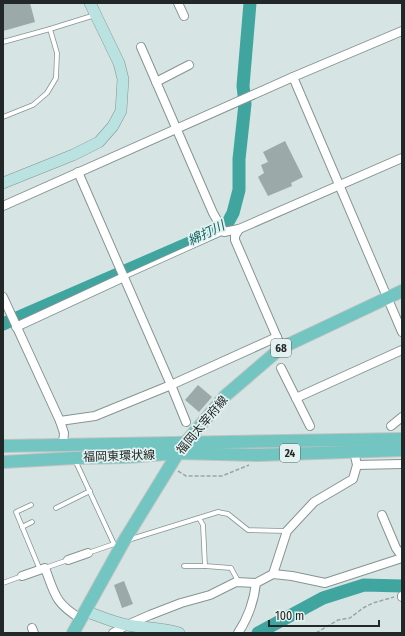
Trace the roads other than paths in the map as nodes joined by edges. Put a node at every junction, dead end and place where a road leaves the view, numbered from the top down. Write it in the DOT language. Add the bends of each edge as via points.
graph roads {
  1 [pos="90,3"];
  2 [pos="178,3"];
  3 [pos="95,14"];
  4 [pos="184,16"];
  5 [pos="50,29"];
  6 [pos="402,32"];
  7 [pos="3,42"];
  8 [pos="141,47"];
  9 [pos="190,65"];
  10 [pos="293,77"];
  11 [pos="156,82"];
  12 [pos="3,117"];
  13 [pos="177,128"];
  14 [pos="402,158"];
  15 [pos="78,172"];
  16 [pos="3,183"];
  17 [pos="339,185"];
  18 [pos="3,206"];
  19 [pos="239,228"];
  20 [pos="224,232"];
  21 [pos="124,277"];
  22 [pos="402,291"];
  23 [pos="3,297"];
  24 [pos="388,297"];
  25 [pos="16,327"];
  26 [pos="402,332"];
  27 [pos="279,342"];
  28 [pos="402,350"];
  29 [pos="281,368"];
  30 [pos="171,385"];
  31 [pos="296,398"];
  32 [pos="402,417"];
  33 [pos="60,421"];
  34 [pos="186,422"];
  35 [pos="310,426"];
  36 [pos="391,426"];
  37 [pos="402,439"];
  38 [pos="186,442"];
  39 [pos="63,444"];
  40 [pos="3,446"];
  41 [pos="402,450"];
  42 [pos="354,451"];
  43 [pos="178,453"];
  44 [pos="74,458"];
  45 [pos="3,462"];
  46 [pos="402,464"];
  47 [pos="357,465"];
  48 [pos="90,491"];
  49 [pos="31,505"];
  50 [pos="56,508"];
  51 [pos="382,515"];
  52 [pos="199,518"];
  53 [pos="32,522"];
  54 [pos="22,527"];
  55 [pos="287,531"];
  56 [pos="119,542"];
  57 [pos="88,553"];
  58 [pos="401,557"];
  59 [pos="68,560"];
  60 [pos="184,566"];
  61 [pos="205,566"];
  62 [pos="42,569"];
  63 [pos="273,574"];
  64 [pos="22,576"];
  65 [pos="238,582"];
  66 [pos="3,583"];
  67 [pos="256,583"];
  68 [pos="83,615"];
  69 [pos="127,625"];
  70 [pos="74,633"];
  71 [pos="113,633"];
  72 [pos="179,633"];
  73 [pos="238,633"];
  1 -- 3 [label="street"];
  2 -- 4 [label="street"];
  3 -- 5 [label="lane"];
  3 -- 16 [label="street" via="119,63 123,79 121,111 113,126 99,142"];
  5 -- 7 [label="lane"];
  5 -- 12 [label="lane" via="58,53 56,78 47,93 33,105"];
  6 -- 10 [label="street"];
  8 -- 11 [label="street"];
  9 -- 11 [label="street"];
  10 -- 13 [label="street"];
  10 -- 17 [label="street"];
  11 -- 13 [label="street"];
  13 -- 15 [label="street"];
  13 -- 20 [label="street" via="213,213"];
  14 -- 17 [label="street"];
  15 -- 18 [label="street"];
  15 -- 21 [label="street"];
  17 -- 19 [label="street"];
  17 -- 24 [label="street"];
  19 -- 20 [label="street"];
  19 -- 27 [label="street" via="235,240"];
  20 -- 21 [label="lane"];
  21 -- 25 [label="street"];
  21 -- 30 [label="street"];
  22 -- 24 [label="main road, 福岡太宰府線 / 68"];
  23 -- 25 [label="street"];
  24 -- 26 [label="street"];
  24 -- 27 [label="main road, 福岡太宰府線 / 68"];
  25 -- 33 [label="street"];
  27 -- 30 [label="street"];
  27 -- 38 [label="main road, 福岡太宰府線 / 68" via="226,396"];
  28 -- 31 [label="street"];
  29 -- 31 [label="street"];
  30 -- 33 [label="street" via="95,416"];
  30 -- 34 [label="street"];
  31 -- 35 [label="street"];
  32 -- 36 [label="street"];
  33 -- 39 [label="street" via="64,433"];
  37 -- 38 [label="main road, 福岡東環状線 / 24"];
  38 -- 39 [label="main road, 福岡東環状線 / 24"];
  38 -- 43 [label="main road, 福岡太宰府線 / 68"];
  39 -- 40 [label="main road, 福岡東環状線 / 24"];
  41 -- 42 [label="main road, 福岡東環状線 / 24"];
  42 -- 43 [label="main road, 福岡東環状線 / 24" via="255,455"];
  42 -- 47 [label="street"];
  43 -- 44 [label="main road, 福岡東環状線 / 24"];
  43 -- 56 [label="main road, 福岡太宰府線 / 68"];
  44 -- 45 [label="main road, 福岡東環状線 / 24"];
  44 -- 48 [label="lane"];
  46 -- 47 [label="street"];
  47 -- 55 [label="street" via="353,479 314,502"];
  48 -- 50 [label="lane"];
  48 -- 56 [label="lane"];
  49 -- 54 [label="lane" via="16,512"];
  51 -- 58 [label="street"];
  52 -- 55 [label="lane" via="218,512 228,514 248,530"];
  52 -- 56 [label="lane"];
  52 -- 61 [label="lane" via="203,525"];
  53 -- 54 [label="lane"];
  54 -- 62 [label="lane"];
  55 -- 63 [label="street"];
  56 -- 57 [label="lane"];
  56 -- 68 [label="main road, 福岡太宰府線 / 68"];
  57 -- 59 [label="street"];
  58 -- 63 [label="street" via="325,583"];
  59 -- 62 [label="lane"];
  60 -- 61 [label="lane"];
  61 -- 65 [label="lane" via="231,568"];
  62 -- 64 [label="street"];
  62 -- 68 [label="street" via="60,603 69,611"];
  63 -- 67 [label="street"];
  64 -- 66 [label="lane"];
  65 -- 67 [label="street"];
  65 -- 69 [label="street"];
  67 -- 73 [label="street" via="255,598"];
  68 -- 69 [label="street"];
  68 -- 70 [label="main road, 福岡太宰府線 / 68"];
  69 -- 71 [label="street"];
  69 -- 72 [label="street"];
}
